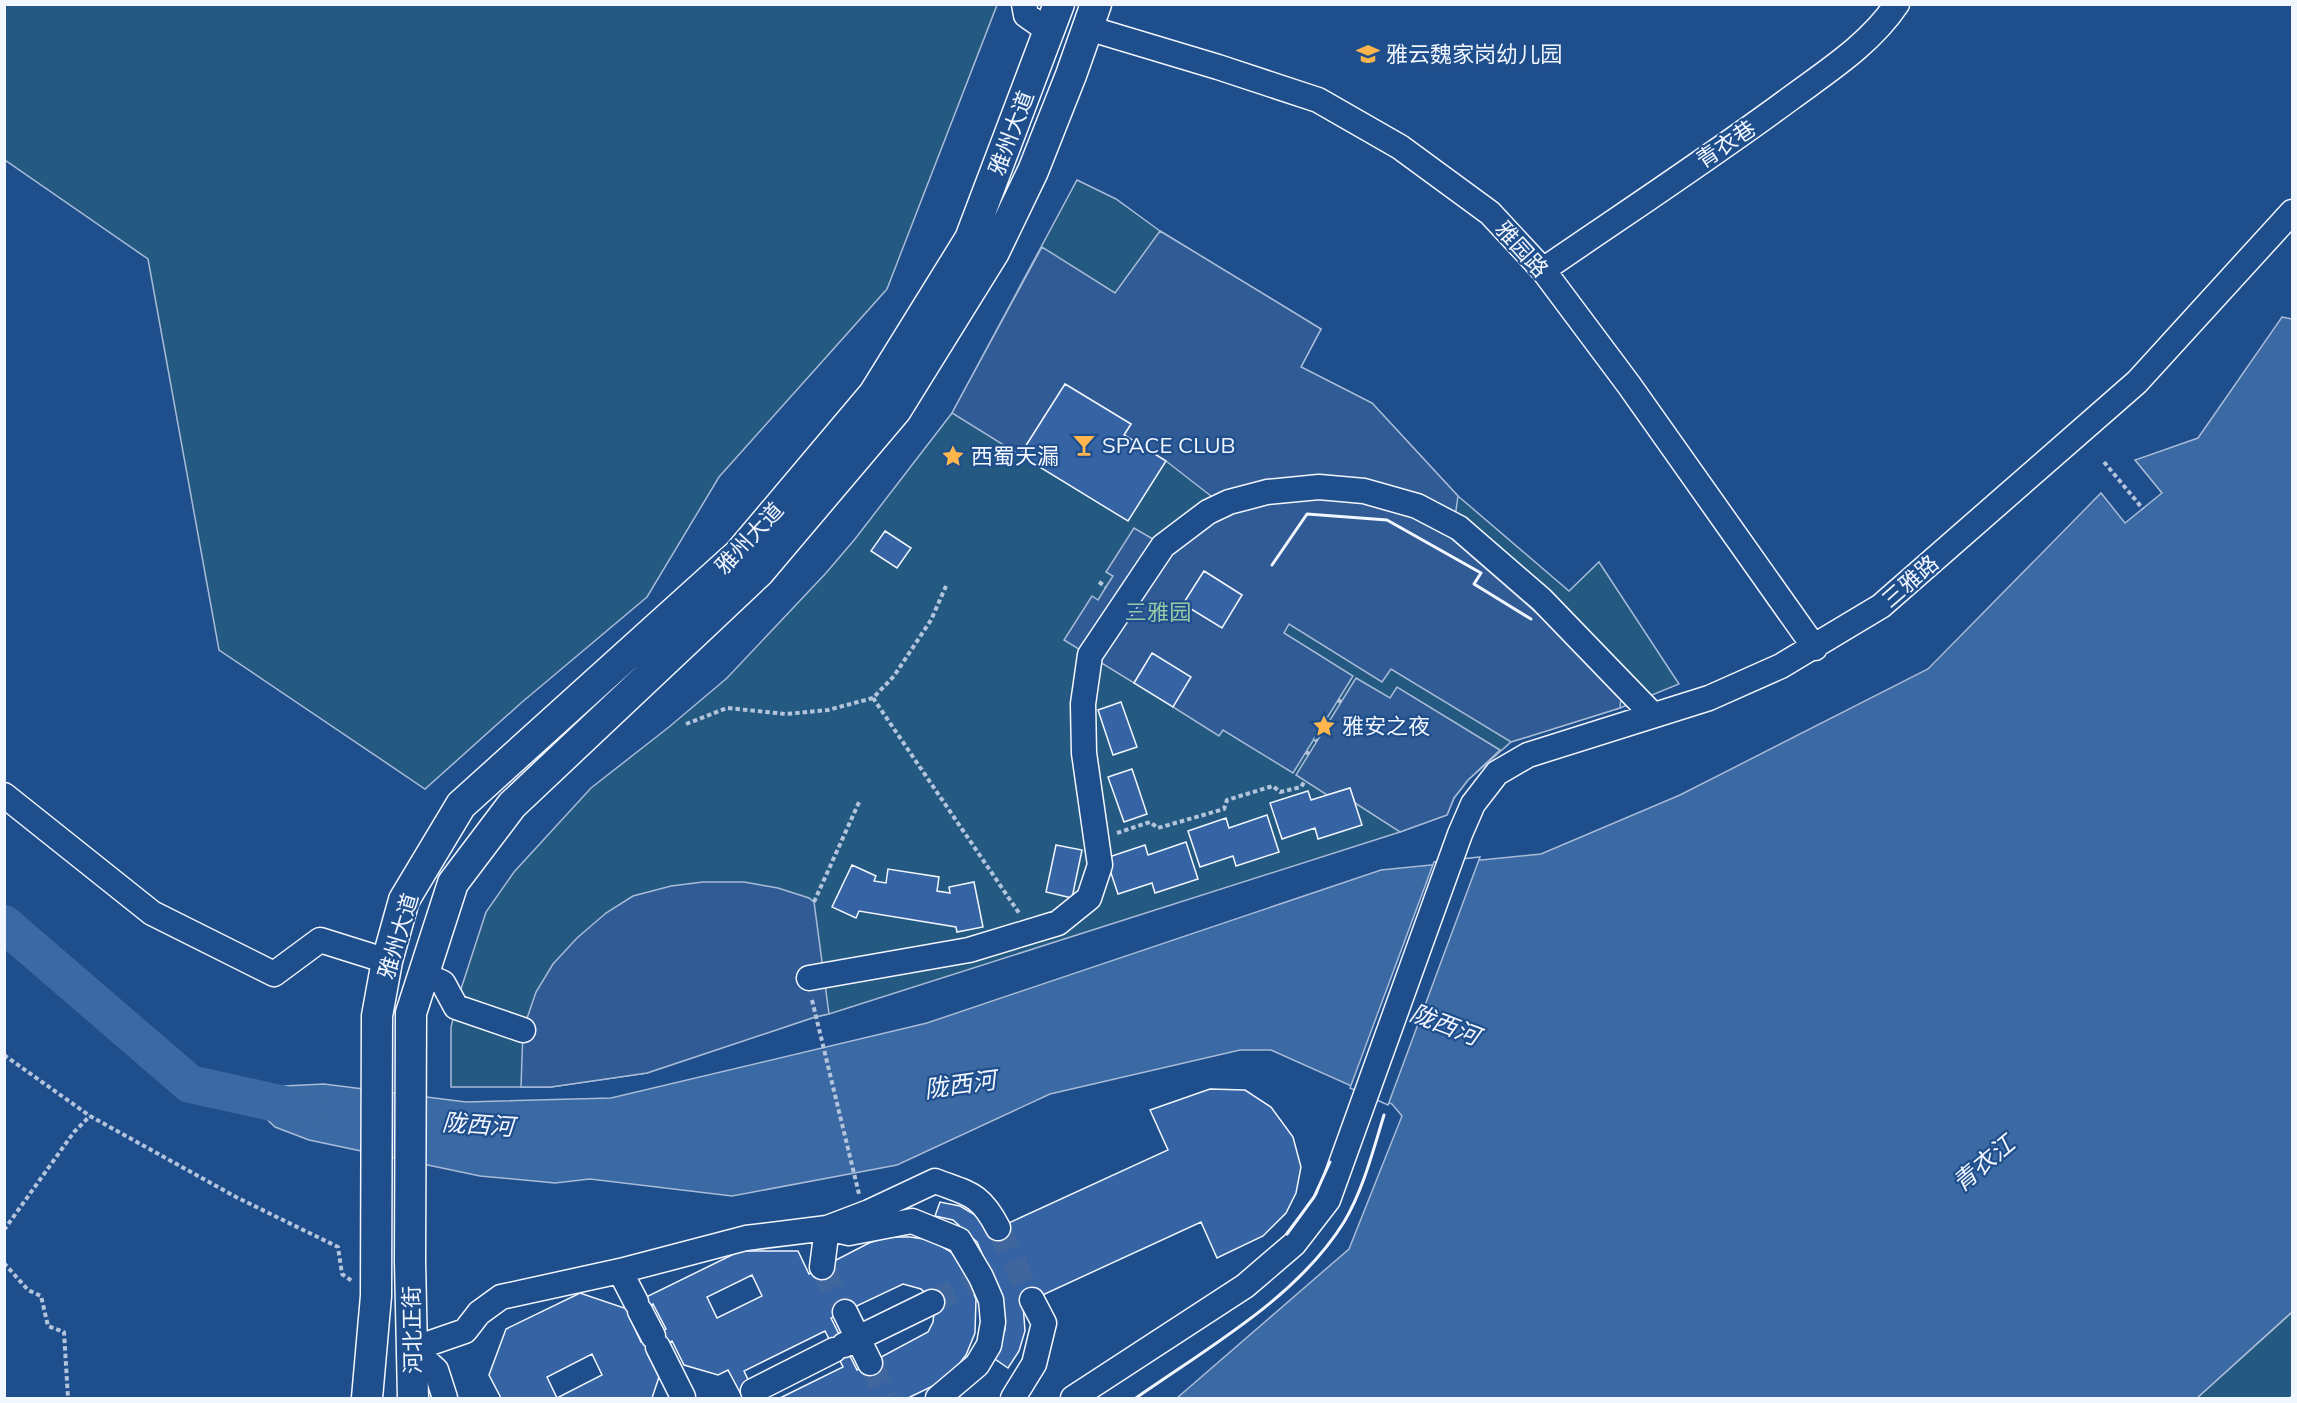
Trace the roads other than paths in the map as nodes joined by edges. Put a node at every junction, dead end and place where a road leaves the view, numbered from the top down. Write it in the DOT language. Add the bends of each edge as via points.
graph roads {
  1 [pos="1024,4"];
  2 [pos="1897,4"];
  3 [pos="1092,16"];
  4 [pos="1054,18"];
  5 [pos="2292,212"];
  6 [pos="1543,270"];
  7 [pos="1815,648"];
  8 [pos="1653,715"];
  9 [pos="4,795"];
  10 [pos="387,961"];
  11 [pos="423,974"];
  12 [pos="809,978"];
  13 [pos="523,1030"];
  14 [pos="827,1228"];
  15 [pos="998,1228"];
  16 [pos="410,1261"];
  17 [pos="375,1262"];
  18 [pos="822,1267"];
  19 [pos="620,1271"];
  20 [pos="1032,1300"];
  21 [pos="932,1302"];
  22 [pos="845,1312"];
  23 [pos="846,1345"];
  24 [pos="413,1349"];
  25 [pos="870,1363"];
  26 [pos="744,1395"];
  27 [pos="367,1398"];
  28 [pos="413,1398"];
  29 [pos="445,1398"];
  30 [pos="685,1398"];
  31 [pos="938,1398"];
  32 [pos="1013,1398"];
  33 [pos="1073,1398"];
  1 -- 4 [label="street" via="1026,15"];
  2 -- 6 [label="street, 青衣巷" via="1856,50"];
  3 -- 6 [label="street, 雅园路" via="1218,67 1318,100 1400,147 1490,213"];
  3 -- 11 [label="main road, 雅州大道" via="1033,171 994,252 896,410 759,572 512,804 453,883"];
  4 -- 10 [label="main road, 雅州大道" via="970,239 874,394 739,554 461,805 404,900"];
  5 -- 7 [label="street, 三雅路" via="2137,382 1881,606"];
  6 -- 7 [label="street, 雅园路"];
  7 -- 8 [label="street, 三雅路" via="1709,698"];
  8 -- 12 [label="street" via="1541,599 1460,528 1417,506 1364,491 1319,487 1267,492 1229,502 1208,512 1162,546 1090,655 1083,704 1084,753 1100,866 1089,898 1058,923 969,950"];
  8 -- 33 [label="street, 三雅路" via="1528,755 1497,774 1473,804 1460,834 1328,1200 1294,1244 1245,1286"];
  9 -- 10 [label="street" via="153,913 274,974 320,940"];
  10 -- 17 [label="main road, 雅州大道" via="377,1016"];
  11 -- 13 [label="street" via="443,983 456,1008"];
  11 -- 16 [label="main road, 雅州大道" via="411,1013"];
  14 -- 15 [label="street" via="935,1181 978,1197"];
  14 -- 18 [label="street"];
  14 -- 19 [label="street" via="746,1238"];
  14 -- 31 [label="street" via="849,1233 912,1221 959,1240 976,1280 991,1300 993,1322 989,1345 977,1365"];
  16 -- 24 [label="main road, 河北正街"];
  17 -- 27 [label="main road, 河北正街"];
  19 -- 24 [label="street" via="501,1298 479,1313 465,1331"];
  19 -- 30 [label="street"];
  20 -- 32 [label="street" via="1044,1323 1034,1364"];
  21 -- 23 [label="street"];
  22 -- 23 [label="street"];
  23 -- 25 [label="street"];
  23 -- 26 [label="street"];
  24 -- 28 [label="main road, 河北正街"];
  24 -- 29 [label="street" via="436,1370"];
}
